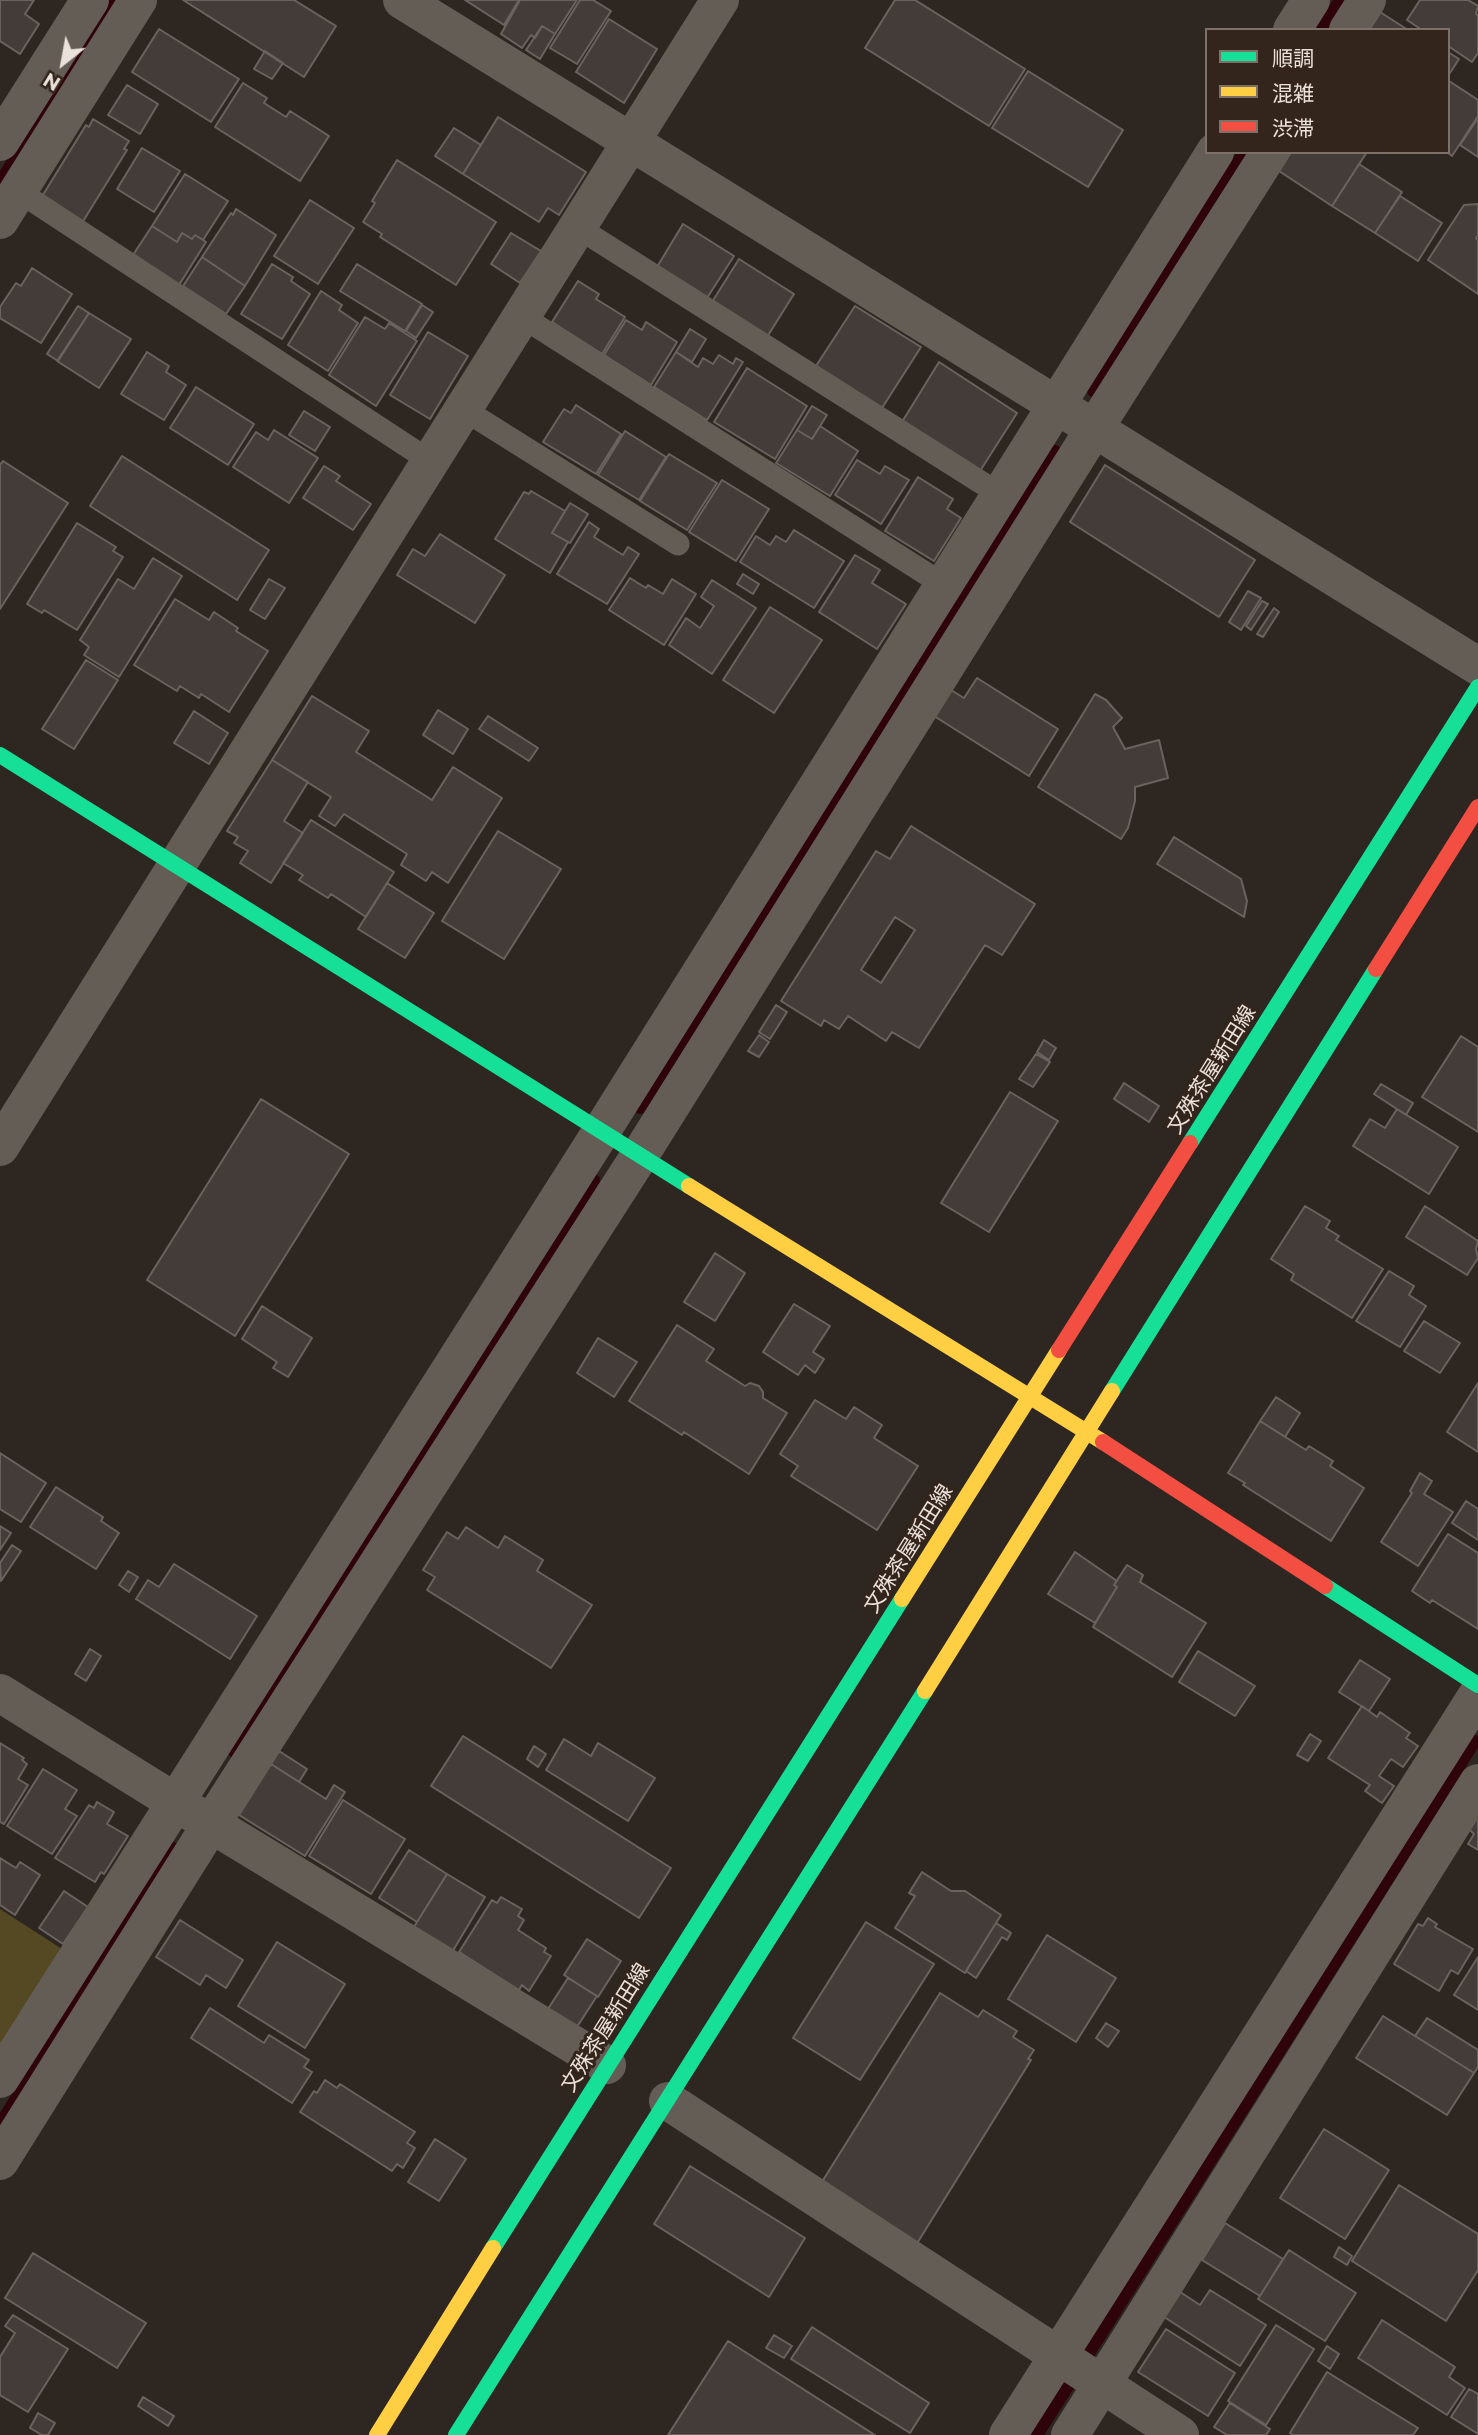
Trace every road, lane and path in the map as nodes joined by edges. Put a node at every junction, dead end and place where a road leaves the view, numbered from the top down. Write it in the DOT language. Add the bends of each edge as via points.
graph roads {
  1 [pos="90,0"];
  2 [pos="138,0"];
  3 [pos="402,0"];
  4 [pos="720,0"];
  5 [pos="1311,0"];
  6 [pos="1367,0"];
  7 [pos="1293,28"];
  8 [pos="1349,28"];
  9 [pos="0,142"];
  10 [pos="630,142"];
  11 [pos="1214,154"];
  12 [pos="1269,154"];
  13 [pos="9,206"];
  14 [pos="577,227"];
  15 [pos="521,316"];
  16 [pos="1057,405"];
  17 [pos="463,409"];
  18 [pos="1094,429"];
  19 [pos="430,461"];
  20 [pos="1001,495"];
  21 [pos="678,544"];
  22 [pos="944,585"];
  23 [pos="1478,666"];
  24 [pos="1478,687"];
  25 [pos="0,755"];
  26 [pos="1478,807"];
  27 [pos="177,867"];
  28 [pos="601,1132"];
  29 [pos="0,1146"];
  30 [pos="640,1155"];
  31 [pos="1030,1398"];
  32 [pos="1086,1431"];
  33 [pos="1478,1685"];
  34 [pos="0,1693"];
  35 [pos="1478,1695"];
  36 [pos="1478,1783"];
  37 [pos="175,1802"];
  38 [pos="211,1824"];
  39 [pos="607,2064"];
  40 [pos="0,2079"];
  41 [pos="668,2101"];
  42 [pos="0,2161"];
  43 [pos="1057,2357"];
  44 [pos="1102,2385"];
  45 [pos="377,2435"];
  46 [pos="456,2435"];
  47 [pos="1008,2435"];
  48 [pos="1070,2435"];
  49 [pos="1180,2435"];
  1 -- 9 [label="street"];
  2 -- 13 [label="street"];
  3 -- 10 [label="street"];
  4 -- 10 [label="street"];
  5 -- 7 [label="street"];
  6 -- 8 [label="street"];
  10 -- 14 [label="street"];
  10 -- 16 [label="street"];
  11 -- 16 [label="street"];
  12 -- 18 [label="street"];
  13 -- 19 [label="lane"];
  14 -- 15 [label="street"];
  14 -- 20 [label="lane"];
  15 -- 17 [label="street"];
  15 -- 22 [label="lane"];
  16 -- 18 [label="street"];
  16 -- 20 [label="street"];
  17 -- 19 [label="street"];
  17 -- 21 [label="lane"];
  18 -- 23 [label="street"];
  18 -- 30 [label="street"];
  19 -- 27 [label="street"];
  20 -- 22 [label="street"];
  22 -- 28 [label="street"];
  24 -- 31 [label="main road, 文殊茶屋新田線"];
  25 -- 27 [label="main road"];
  26 -- 32 [label="main road"];
  27 -- 28 [label="main road"];
  27 -- 29 [label="street"];
  28 -- 30 [label="main road"];
  28 -- 37 [label="street"];
  30 -- 31 [label="main road"];
  30 -- 38 [label="street"];
  31 -- 32 [label="main road"];
  31 -- 39 [label="main road, 文殊茶屋新田線"];
  32 -- 33 [label="main road"];
  32 -- 41 [label="main road"];
  34 -- 37 [label="street"];
  35 -- 43 [label="street"];
  36 -- 44 [label="street"];
  37 -- 38 [label="street"];
  37 -- 40 [label="street"];
  38 -- 39 [label="street"];
  38 -- 42 [label="street"];
  39 -- 45 [label="main road, 文殊茶屋新田線"];
  41 -- 43 [label="street"];
  41 -- 46 [label="main road"];
  43 -- 44 [label="street"];
  43 -- 47 [label="street"];
  44 -- 48 [label="street"];
  44 -- 49 [label="street"];
}
